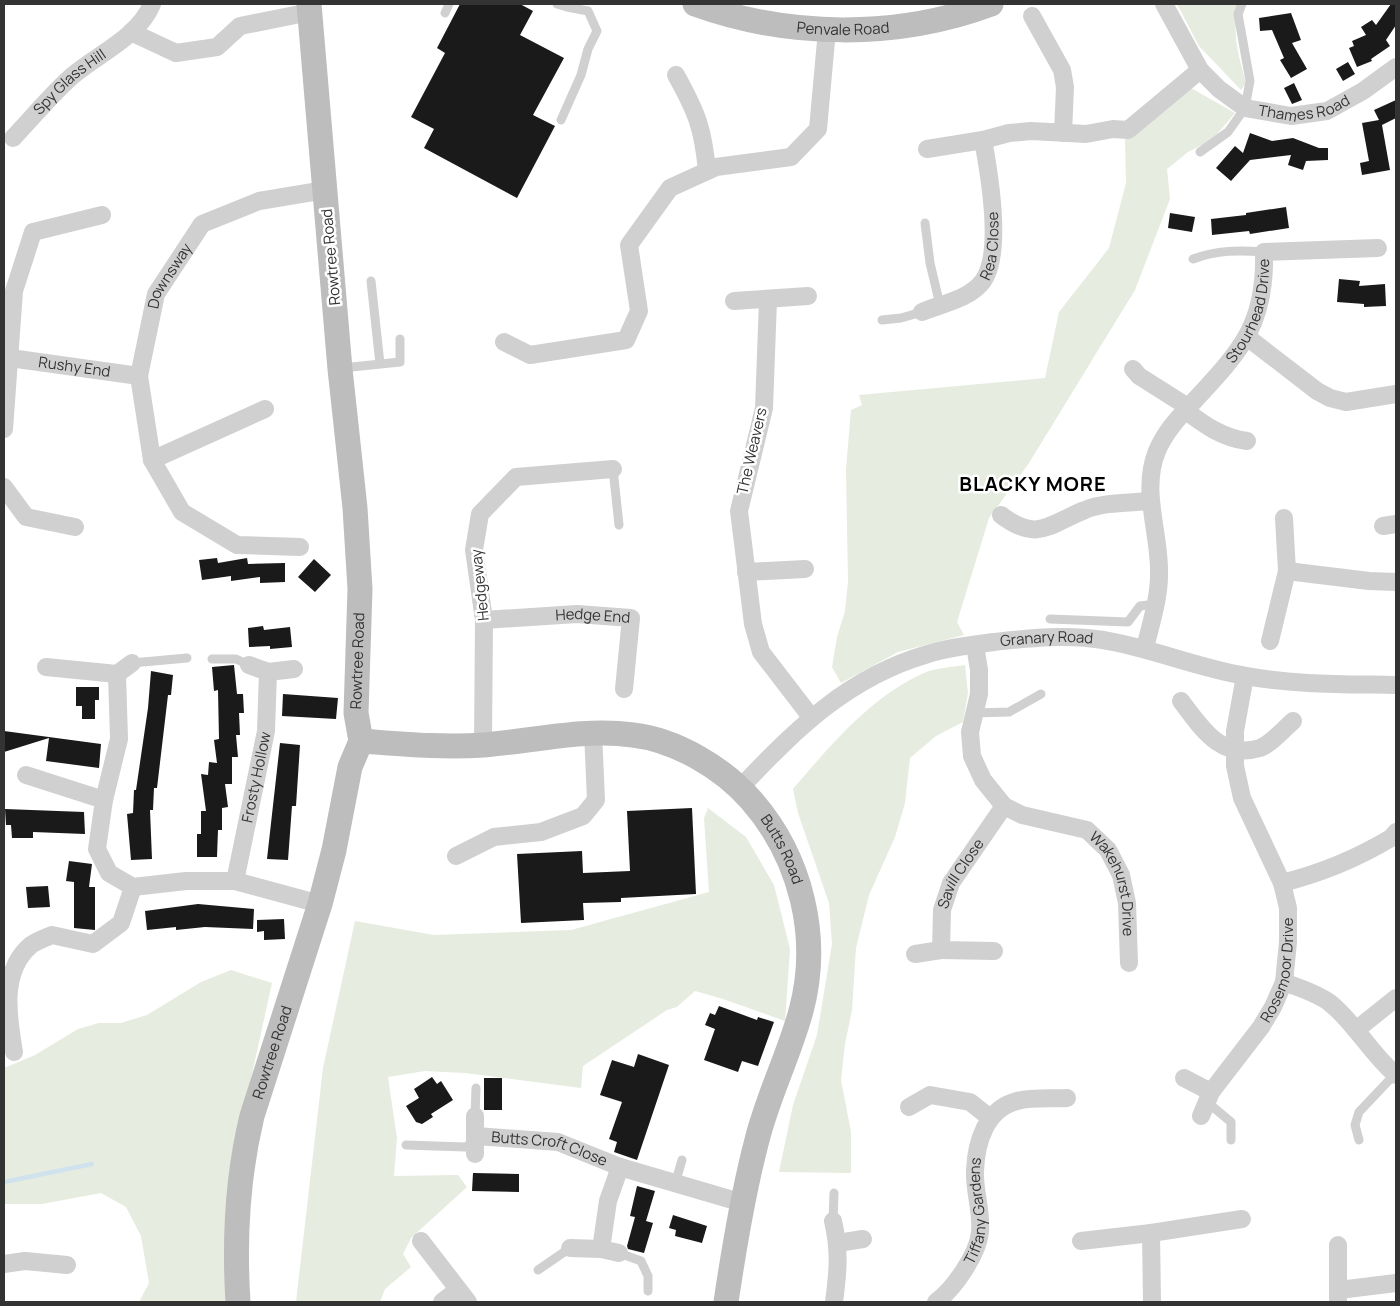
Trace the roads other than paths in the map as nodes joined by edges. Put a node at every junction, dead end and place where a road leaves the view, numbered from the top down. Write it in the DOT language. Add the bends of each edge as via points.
graph roads {
  1 [pos="152,4"];
  2 [pos="696,4"];
  3 [pos="990,4"];
  4 [pos="1164,4"];
  5 [pos="1242,4"];
  6 [pos="564,5"];
  7 [pos="309,8"];
  8 [pos="731,9"];
  9 [pos="1032,16"];
  10 [pos="827,30"];
  11 [pos="131,32"];
  12 [pos="1396,67"];
  13 [pos="1200,70"];
  14 [pos="676,75"];
  15 [pos="1245,108"];
  16 [pos="560,120"];
  17 [pos="1063,133"];
  18 [pos="12,138"];
  19 [pos="983,140"];
  20 [pos="927,149"];
  21 [pos="1200,152"];
  22 [pos="707,171"];
  23 [pos="325,190"];
  24 [pos="102,215"];
  25 [pos="925,223"];
  26 [pos="1378,248"];
  27 [pos="1264,252"];
  28 [pos="1193,259"];
  29 [pos="372,282"];
  30 [pos="808,296"];
  31 [pos="768,300"];
  32 [pos="734,301"];
  33 [pos="940,305"];
  34 [pos="922,312"];
  35 [pos="882,320"];
  36 [pos="1247,337"];
  37 [pos="400,339"];
  38 [pos="504,342"];
  39 [pos="10,358"];
  40 [pos="380,364"];
  41 [pos="340,368"];
  42 [pos="1133,369"];
  43 [pos="139,376"];
  44 [pos="1396,394"];
  45 [pos="265,409"];
  46 [pos="1187,409"];
  47 [pos="4,429"];
  48 [pos="1247,441"];
  49 [pos="152,460"];
  50 [pos="613,468"];
  51 [pos="4,487"];
  52 [pos="1150,501"];
  53 [pos="1000,515"];
  54 [pos="1284,518"];
  55 [pos="619,525"];
  56 [pos="76,526"];
  57 [pos="300,547"];
  58 [pos="805,569"];
  59 [pos="1287,571"];
  60 [pos="746,572"];
  61 [pos="1396,582"];
  62 [pos="1156,604"];
  63 [pos="1050,619"];
  64 [pos="484,620"];
  65 [pos="1270,641"];
  66 [pos="975,645"];
  67 [pos="1145,648"];
  68 [pos="187,658"];
  69 [pos="212,659"];
  70 [pos="132,663"];
  71 [pos="249,665"];
  72 [pos="46,667"];
  73 [pos="294,669"];
  74 [pos="268,672"];
  75 [pos="117,674"];
  76 [pos="1245,676"];
  77 [pos="1396,685"];
  78 [pos="624,689"];
  79 [pos="1042,694"];
  80 [pos="1181,700"];
  81 [pos="973,713"];
  82 [pos="811,717"];
  83 [pos="1293,721"];
  84 [pos="593,732"];
  85 [pos="361,741"];
  86 [pos="483,745"];
  87 [pos="1235,750"];
  88 [pos="26,775"];
  89 [pos="740,788"];
  90 [pos="104,800"];
  91 [pos="1004,806"];
  92 [pos="1396,832"];
  93 [pos="456,856"];
  94 [pos="235,881"];
  95 [pos="1282,883"];
  96 [pos="134,887"];
  97 [pos="320,904"];
  98 [pos="941,950"];
  99 [pos="994,951"];
  100 [pos="915,954"];
  101 [pos="1129,963"];
  102 [pos="1284,982"];
  103 [pos="1396,998"];
  104 [pos="1356,1030"];
  105 [pos="14,1052"];
  106 [pos="1396,1074"];
  107 [pos="1184,1078"];
  108 [pos="476,1088"];
  109 [pos="1067,1098"];
  110 [pos="1206,1103"];
  111 [pos="909,1107"];
  112 [pos="475,1116"];
  113 [pos="989,1117"];
  114 [pos="1231,1140"];
  115 [pos="1359,1140"];
  116 [pos="406,1144"];
  117 [pos="475,1144"];
  118 [pos="682,1160"];
  119 [pos="620,1167"];
  120 [pos="675,1184"];
  121 [pos="834,1193"];
  122 [pos="743,1203"];
  123 [pos="1242,1219"];
  124 [pos="832,1221"];
  125 [pos="1151,1233"];
  126 [pos="863,1239"];
  127 [pos="1081,1240"];
  128 [pos="421,1242"];
  129 [pos="838,1243"];
  130 [pos="1338,1245"];
  131 [pos="570,1248"];
  132 [pos="601,1249"];
  133 [pos="619,1253"];
  134 [pos="4,1264"];
  135 [pos="67,1265"];
  136 [pos="538,1270"];
  137 [pos="1396,1283"];
  138 [pos="648,1291"];
  139 [pos="463,1296"];
  140 [pos="1339,1296"];
  141 [pos="942,1300"];
  142 [pos="238,1302"];
  143 [pos="442,1302"];
  144 [pos="726,1302"];
  145 [pos="834,1302"];
  146 [pos="1152,1302"];
  1 -- 11 [label="street, Spy Glass Hill" via="146,18"];
  2 -- 8 [label="street, Penvale Road"];
  3 -- 10 [label="street, Penvale Road" via="958,15 902,27"];
  4 -- 13 [label="street, Thames Road"];
  5 -- 15 [label="lane" via="1238,14 1250,81"];
  6 -- 16 [label="lane" via="588,11 597,31"];
  7 -- 11 [label="street" via="240,26 217,47 176,53"];
  7 -- 23 [label="street, Rowtree Road"];
  8 -- 10 [label="street, Penvale Road" via="786,26"];
  9 -- 17 [label="street" via="1062,70 1065,87"];
  10 -- 22 [label="street" via="818,129 791,157"];
  11 -- 18 [label="street, Spy Glass Hill" via="71,77"];
  12 -- 15 [label="street, Thames Road" via="1327,111 1291,116"];
  13 -- 15 [label="street, Thames Road"];
  13 -- 17 [label="street" via="1128,130"];
  14 -- 22 [label="street" via="696,111 704,138"];
  15 -- 21 [label="lane" via="1228,132"];
  17 -- 19 [label="street" via="1031,131"];
  19 -- 20 [label="street"];
  19 -- 33 [label="street, Rea Close" via="992,188 991,260 984,280 971,292"];
  22 -- 38 [label="street" via="670,188 629,245 640,311 626,340 530,355"];
  23 -- 41 [label="street, Rowtree Road"];
  23 -- 43 [label="street, Downsway" via="259,201 202,224 156,294"];
  24 -- 39 [label="street" via="33,232 14,291"];
  25 -- 33 [label="lane"];
  26 -- 27 [label="street, Stourhead Drive"];
  27 -- 28 [label="lane" via="1232,250"];
  27 -- 36 [label="street, Stourhead Drive" via="1265,281 1260,308"];
  29 -- 40 [label="lane"];
  30 -- 31 [label="street"];
  31 -- 32 [label="street"];
  31 -- 60 [label="street, The Weavers" via="764,408 739,511"];
  33 -- 34 [label="street, Rea Close"];
  34 -- 35 [label="lane"];
  36 -- 44 [label="street" via="1330,398 1346,402"];
  36 -- 46 [label="street, Stourhead Drive" via="1225,368"];
  37 -- 40 [label="lane" via="400,362"];
  39 -- 43 [label="street, Rushy End"];
  39 -- 47 [label="street"];
  40 -- 41 [label="lane"];
  41 -- 85 [label="street, Rowtree Road" via="355,508 359,580 356,713"];
  42 -- 46 [label="street"];
  43 -- 49 [label="street, Downsway"];
  45 -- 49 [label="street"];
  46 -- 48 [label="street" via="1204,425 1231,439"];
  46 -- 52 [label="street, Stourhead Drive" via="1169,428 1157,452 1150,476"];
  49 -- 57 [label="street, Downsway" via="182,512 237,545"];
  50 -- 55 [label="lane"];
  50 -- 64 [label="street, Hedgeway" via="516,477 480,514 474,550"];
  51 -- 56 [label="street" via="26,517"];
  52 -- 53 [label="street" via="1105,505 1085,510 1051,526 1030,530 1016,526"];
  52 -- 62 [label="street, Stourhead Drive" via="1160,573"];
  54 -- 59 [label="street"];
  58 -- 60 [label="street"];
  59 -- 61 [label="street"];
  59 -- 65 [label="street"];
  60 -- 82 [label="street, The Weavers" via="760,652"];
  62 -- 63 [label="lane" via="1140,606 1128,622"];
  62 -- 67 [label="street, Stourhead Drive"];
  64 -- 78 [label="street, Hedge End" via="577,614 631,618"];
  64 -- 86 [label="street, Hedgeway"];
  66 -- 67 [label="street, Granary Road" via="1067,636"];
  66 -- 81 [label="street, Wakehurst Drive" via="979,686"];
  66 -- 82 [label="street, Granary Road" via="929,653 891,667 856,685"];
  67 -- 76 [label="street, Granary Road"];
  68 -- 70 [label="lane"];
  69 -- 71 [label="lane" via="236,659"];
  70 -- 75 [label="street"];
  71 -- 74 [label="street"];
  72 -- 75 [label="street"];
  73 -- 74 [label="street"];
  74 -- 94 [label="street, Frosty Hollow" via="266,731"];
  75 -- 90 [label="street" via="119,740"];
  76 -- 77 [label="street, Granary Road" via="1292,682"];
  76 -- 87 [label="street, Rosemoor Drive"];
  79 -- 81 [label="lane" via="1009,712"];
  80 -- 87 [label="street" via="1210,739"];
  81 -- 91 [label="street, Wakehurst Drive" via="970,732 972,756 983,780"];
  82 -- 89 [label="street, Granary Road"];
  83 -- 87 [label="street" via="1261,748"];
  84 -- 86 [label="street, Butts Road"];
  84 -- 89 [label="street, Butts Road" via="636,735 672,746 704,762"];
  84 -- 93 [label="street" via="596,800 583,816 541,832 494,837"];
  85 -- 86 [label="street, Butts Road" via="437,746"];
  85 -- 97 [label="street, Rowtree Road" via="350,767"];
  87 -- 95 [label="street, Rosemoor Drive" via="1242,798"];
  88 -- 90 [label="street"];
  89 -- 122 [label="street, Butts Road" via="764,816 784,848 800,888 807,919 808,955 801,1010 757,1139"];
  90 -- 96 [label="street" via="97,849 109,873"];
  91 -- 98 [label="street, Savill Close" via="951,883 942,910"];
  91 -- 101 [label="street, Wakehurst Drive" via="1022,815 1087,830 1108,850 1121,875 1127,903"];
  92 -- 95 [label="street" via="1391,838 1347,862"];
  94 -- 96 [label="street"];
  94 -- 97 [label="street"];
  95 -- 102 [label="street, Rosemoor Drive" via="1288,917"];
  96 -- 105 [label="street" via="121,923 93,944 52,935 31,946 11,972 8,1018"];
  97 -- 142 [label="street, Rowtree Road" via="245,1145 236,1209"];
  98 -- 99 [label="street"];
  98 -- 100 [label="street"];
  102 -- 104 [label="street" via="1330,1003"];
  102 -- 110 [label="street, Rosemoor Drive" via="1260,1027"];
  103 -- 104 [label="street"];
  104 -- 106 [label="street" via="1377,1057"];
  106 -- 115 [label="lane" via="1359,1112 1355,1125"];
  107 -- 110 [label="street"];
  108 -- 112 [label="lane"];
  109 -- 113 [label="street" via="1017,1101"];
  110 -- 114 [label="lane" via="1231,1122"];
  111 -- 113 [label="street" via="930,1095 970,1102"];
  112 -- 117 [label="street, Butts Croft Close"];
  113 -- 141 [label="street, Tiffany Gardens" via="979,1143 974,1172 980,1234 966,1268"];
  116 -- 117 [label="lane" via="465,1147"];
  117 -- 119 [label="street, Butts Croft Close" via="558,1142"];
  118 -- 120 [label="lane"];
  119 -- 120 [label="street, Butts Croft Close"];
  119 -- 132 [label="street, Butts Croft Close" via="608,1201"];
  120 -- 122 [label="street, Butts Croft Close"];
  121 -- 124 [label="lane"];
  122 -- 144 [label="street, Butts Road"];
  123 -- 125 [label="street"];
  124 -- 129 [label="street"];
  125 -- 127 [label="street"];
  125 -- 146 [label="street"];
  126 -- 129 [label="street"];
  128 -- 139 [label="street"];
  129 -- 145 [label="street"];
  130 -- 140 [label="street"];
  131 -- 132 [label="street"];
  131 -- 136 [label="lane"];
  132 -- 133 [label="street"];
  133 -- 138 [label="lane" via="641,1261 648,1276"];
  134 -- 135 [label="street" via="25,1261"];
  137 -- 140 [label="street"];
  139 -- 143 [label="street"];
}
